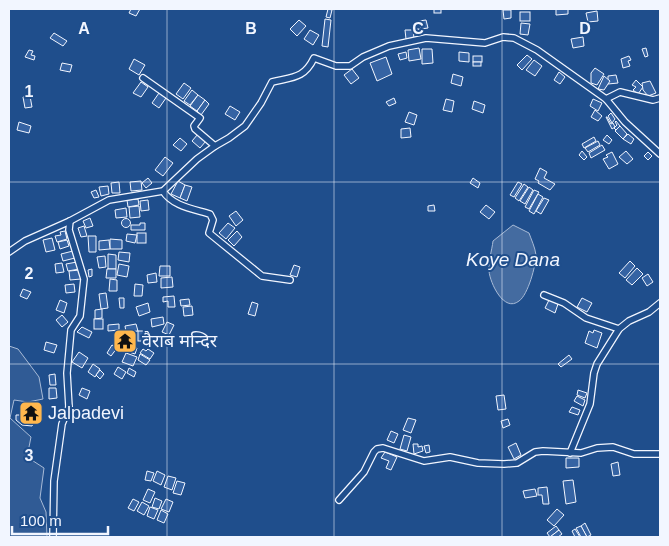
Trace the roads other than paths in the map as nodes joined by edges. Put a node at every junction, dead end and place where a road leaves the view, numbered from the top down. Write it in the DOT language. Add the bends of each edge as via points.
graph roads {
  1 [pos="143,78"];
  2 [pos="660,98"];
  3 [pos="606,100"];
  4 [pos="215,146"];
  5 [pos="660,154"];
  6 [pos="163,191"];
  7 [pos="70,221"];
  8 [pos="9,252"];
  9 [pos="290,280"];
  10 [pos="544,295"];
  11 [pos="660,303"];
  12 [pos="619,329"];
  13 [pos="570,452"];
  14 [pos="660,454"];
  15 [pos="339,500"];
  16 [pos="53,537"];
  1 -- 4 [label="street" via="200,118 195,129"];
  2 -- 3 [label="street" via="653,100 620,92"];
  3 -- 4 [label="street" via="537,50 514,38 503,37 485,43 426,38 388,46 350,66 336,66 314,58 300,76 272,82 245,126"];
  3 -- 5 [label="street"];
  4 -- 6 [label="street"];
  6 -- 7 [label="street" via="109,200"];
  6 -- 9 [label="street" via="176,203 210,214 213,217 209,233 262,276"];
  7 -- 8 [label="street"];
  7 -- 16 [label="street" via="69,230 84,279 80,316 71,330 67,373 69,407 62,424 54,481"];
  10 -- 12 [label="street" via="586,318"];
  11 -- 12 [label="street"];
  12 -- 13 [label="street" via="597,364 590,404"];
  13 -- 14 [label="street" via="614,447 634,454"];
  13 -- 15 [label="street" via="543,450 517,463 504,464 450,457 424,461 384,448 377,449 364,472"];
}
